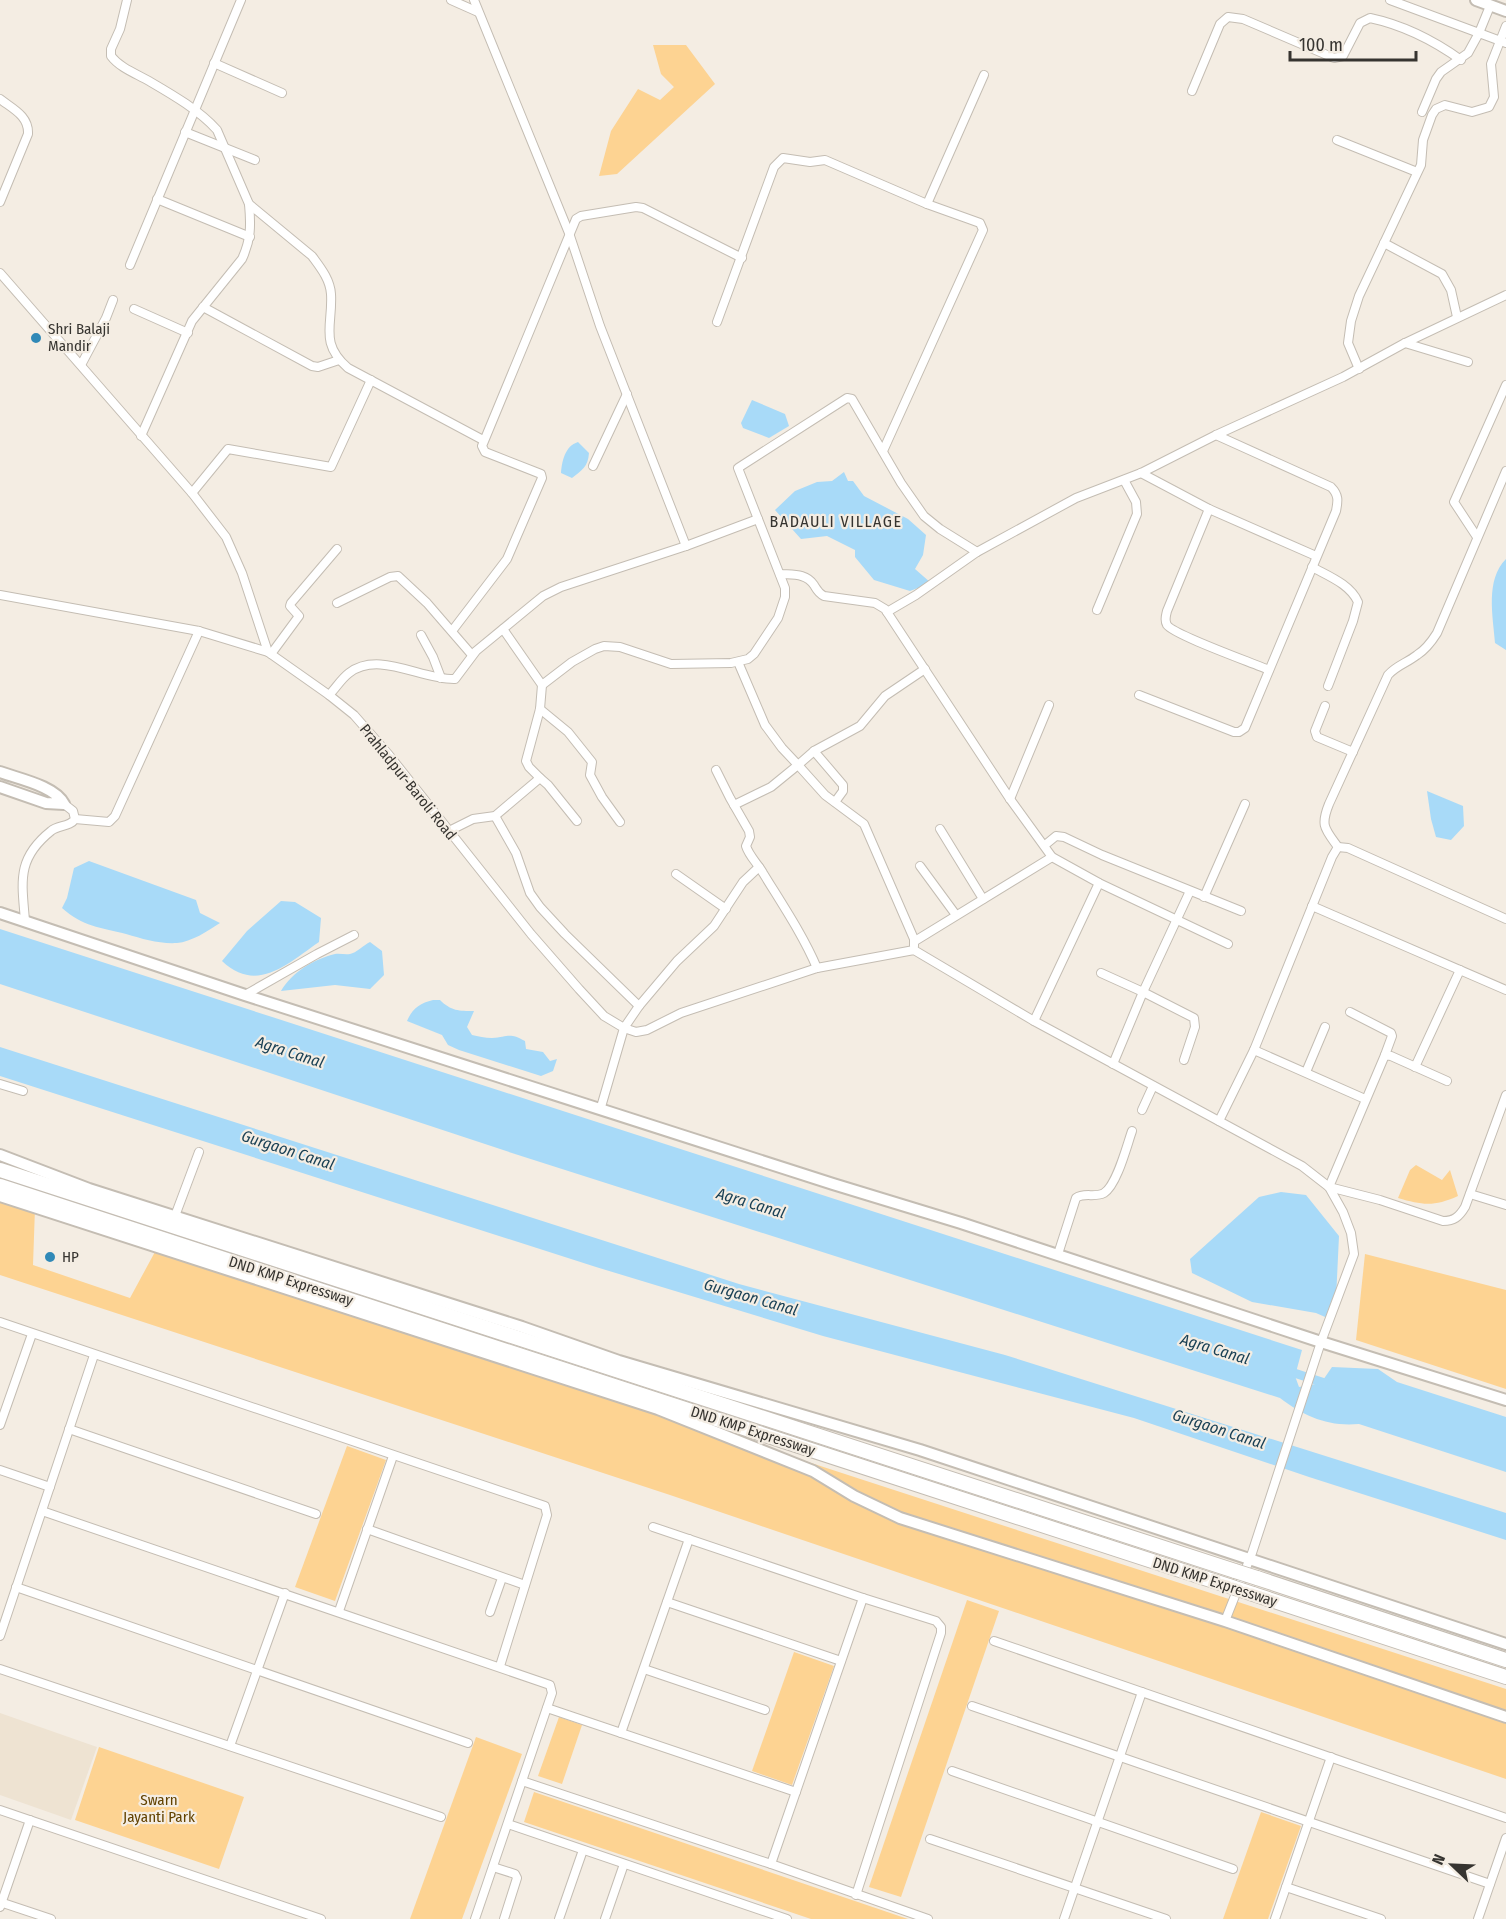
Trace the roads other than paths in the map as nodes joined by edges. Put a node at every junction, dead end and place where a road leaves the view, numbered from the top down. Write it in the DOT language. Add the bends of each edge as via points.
graph roads {
  1 [pos="127,0"];
  2 [pos="241,0"];
  3 [pos="451,0"];
  4 [pos="474,0"];
  5 [pos="1390,0"];
  6 [pos="1476,0"];
  7 [pos="1490,6"];
  8 [pos="1506,11"];
  9 [pos="478,12"];
  10 [pos="1506,26"];
  11 [pos="1479,33"];
  12 [pos="1503,42"];
  13 [pos="1461,60"];
  14 [pos="214,63"];
  15 [pos="984,75"];
  16 [pos="1192,90"];
  17 [pos="282,93"];
  18 [pos="0,99"];
  19 [pos="194,110"];
  20 [pos="1422,112"];
  21 [pos="185,132"];
  22 [pos="1337,140"];
  23 [pos="224,147"];
  24 [pos="255,160"];
  25 [pos="1417,172"];
  26 [pos="157,199"];
  27 [pos="0,202"];
  28 [pos="249,204"];
  29 [pos="927,204"];
  30 [pos="569,233"];
  31 [pos="250,237"];
  32 [pos="1384,243"];
  33 [pos="742,258"];
  34 [pos="130,265"];
  35 [pos="0,273"];
  36 [pos="1506,295"];
  37 [pos="113,300"];
  38 [pos="203,308"];
  39 [pos="134,309"];
  40 [pos="1457,317"];
  41 [pos="717,322"];
  42 [pos="188,333"];
  43 [pos="1405,343"];
  44 [pos="339,360"];
  45 [pos="1468,362"];
  46 [pos="81,365"];
  47 [pos="1359,369"];
  48 [pos="371,380"];
  49 [pos="1506,386"];
  50 [pos="627,394"];
  51 [pos="1216,435"];
  52 [pos="141,436"];
  53 [pos="483,440"];
  54 [pos="883,451"];
  55 [pos="593,466"];
  56 [pos="1506,471"];
  57 [pos="1142,473"];
  58 [pos="1124,480"];
  59 [pos="192,493"];
  60 [pos="1209,509"];
  61 [pos="758,519"];
  62 [pos="1477,537"];
  63 [pos="686,546"];
  64 [pos="337,549"];
  65 [pos="977,552"];
  66 [pos="1316,556"];
  67 [pos="1312,567"];
  68 [pos="780,574"];
  69 [pos="0,595"];
  70 [pos="337,603"];
  71 [pos="1097,610"];
  72 [pos="887,612"];
  73 [pos="504,629"];
  74 [pos="199,631"];
  75 [pos="452,631"];
  76 [pos="421,635"];
  77 [pos="269,653"];
  78 [pos="472,655"];
  79 [pos="738,662"];
  80 [pos="925,669"];
  81 [pos="1269,670"];
  82 [pos="441,678"];
  83 [pos="542,685"];
  84 [pos="1328,686"];
  85 [pos="329,695"];
  86 [pos="1139,695"];
  87 [pos="1049,705"];
  88 [pos="1325,706"];
  89 [pos="540,709"];
  90 [pos="814,751"];
  91 [pos="1353,752"];
  92 [pos="798,765"];
  93 [pos="716,770"];
  94 [pos="0,772"];
  95 [pos="540,778"];
  96 [pos="0,787"];
  97 [pos="1010,798"];
  98 [pos="835,802"];
  99 [pos="64,804"];
  100 [pos="1245,804"];
  101 [pos="734,805"];
  102 [pos="495,816"];
  103 [pos="75,819"];
  104 [pos="577,821"];
  105 [pos="620,822"];
  106 [pos="940,828"];
  107 [pos="449,831"];
  108 [pos="1045,845"];
  109 [pos="1338,847"];
  110 [pos="1052,857"];
  111 [pos="920,866"];
  112 [pos="759,867"];
  113 [pos="676,873"];
  114 [pos="1099,883"];
  115 [pos="1190,891"];
  116 [pos="1204,897"];
  117 [pos="983,899"];
  118 [pos="1312,906"];
  119 [pos="726,909"];
  120 [pos="1241,911"];
  121 [pos="0,913"];
  122 [pos="956,915"];
  123 [pos="1506,919"];
  124 [pos="1176,920"];
  125 [pos="25,921"];
  126 [pos="354,935"];
  127 [pos="915,941"];
  128 [pos="1228,944"];
  129 [pos="914,950"];
  130 [pos="817,968"];
  131 [pos="1460,970"];
  132 [pos="1101,973"];
  133 [pos="1506,990"];
  134 [pos="1143,992"];
  135 [pos="245,995"];
  136 [pos="639,1006"];
  137 [pos="1350,1012"];
  138 [pos="1034,1021"];
  139 [pos="1325,1027"];
  140 [pos="624,1028"];
  141 [pos="1254,1050"];
  142 [pos="1385,1055"];
  143 [pos="1184,1060"];
  144 [pos="1113,1064"];
  145 [pos="1415,1067"];
  146 [pos="1306,1072"];
  147 [pos="1447,1081"];
  148 [pos="0,1084"];
  149 [pos="1153,1086"];
  150 [pos="23,1091"];
  151 [pos="1506,1095"];
  152 [pos="1365,1099"];
  153 [pos="601,1107"];
  154 [pos="1142,1110"];
  155 [pos="1219,1121"];
  156 [pos="1132,1131"];
  157 [pos="199,1152"];
  158 [pos="0,1155"];
  159 [pos="0,1170"];
  160 [pos="0,1186"];
  161 [pos="1329,1187"];
  162 [pos="1470,1194"];
  163 [pos="0,1196"];
  164 [pos="1506,1205"];
  165 [pos="175,1216"];
  166 [pos="1058,1254"];
  167 [pos="0,1322"];
  168 [pos="32,1334"];
  169 [pos="1320,1344"];
  170 [pos="94,1354"];
  171 [pos="1506,1400"];
  172 [pos="4,1401"];
  173 [pos="0,1425"];
  174 [pos="69,1430"];
  175 [pos="393,1456"];
  176 [pos="0,1470"];
  177 [pos="50,1487"];
  178 [pos="42,1510"];
  179 [pos="316,1514"];
  180 [pos="653,1527"];
  181 [pos="367,1529"];
  182 [pos="689,1539"];
  183 [pos="1251,1556"];
  184 [pos="502,1578"];
  185 [pos="525,1585"];
  186 [pos="16,1587"];
  187 [pos="285,1593"];
  188 [pos="863,1598"];
  189 [pos="667,1602"];
  190 [pos="339,1611"];
  191 [pos="490,1612"];
  192 [pos="1225,1621"];
  193 [pos="0,1636"];
  194 [pos="994,1641"];
  195 [pos="1506,1644"];
  196 [pos="841,1660"];
  197 [pos="1506,1660"];
  198 [pos="500,1666"];
  199 [pos="0,1669"];
  200 [pos="644,1669"];
  201 [pos="257,1670"];
  202 [pos="1506,1677"];
  203 [pos="1142,1692"];
  204 [pos="972,1706"];
  205 [pos="547,1708"];
  206 [pos="765,1710"];
  207 [pos="1506,1717"];
  208 [pos="621,1733"];
  209 [pos="468,1743"];
  210 [pos="230,1746"];
  211 [pos="1120,1756"];
  212 [pos="1331,1757"];
  213 [pos="952,1771"];
  214 [pos="522,1781"];
  215 [pos="796,1791"];
  216 [pos="0,1810"];
  217 [pos="441,1817"];
  218 [pos="1506,1818"];
  219 [pos="30,1820"];
  220 [pos="1309,1821"];
  221 [pos="1098,1822"];
  222 [pos="508,1824"];
  223 [pos="1506,1838"];
  224 [pos="930,1839"];
  225 [pos="583,1850"];
  226 [pos="624,1864"];
  227 [pos="771,1864"];
  228 [pos="493,1866"];
  229 [pos="1233,1869"];
  230 [pos="1490,1884"];
  231 [pos="1286,1887"];
  232 [pos="1075,1888"];
  233 [pos="856,1895"];
  234 [pos="1,1904"];
  235 [pos="918,1917"];
  236 [pos="51,1919"];
  237 [pos="321,1919"];
  238 [pos="475,1919"];
  239 [pos="504,1919"];
  240 [pos="559,1919"];
  241 [pos="605,1919"];
  242 [pos="787,1919"];
  243 [pos="928,1919"];
  244 [pos="1064,1919"];
  245 [pos="1166,1919"];
  246 [pos="1275,1919"];
  247 [pos="1381,1919"];
  248 [pos="1478,1919"];
  1 -- 19 [label="street" via="111,56"];
  2 -- 14 [label="street"];
  3 -- 9 [label="street"];
  4 -- 9 [label="street"];
  5 -- 11 [label="street"];
  6 -- 7 [label="street"];
  7 -- 8 [label="street"];
  7 -- 11 [label="street"];
  9 -- 30 [label="street"];
  10 -- 12 [label="street"];
  11 -- 12 [label="street"];
  11 -- 13 [label="street"];
  12 -- 25 [label="street" via="1491,64 1492,104 1472,111 1449,105 1436,109 1424,133"];
  13 -- 16 [label="street" via="1436,42 1370,18 1360,23 1343,56 1334,58 1243,19 1227,17 1220,24"];
  13 -- 20 [label="street" via="1436,79"];
  14 -- 17 [label="street"];
  14 -- 19 [label="street"];
  15 -- 29 [label="street"];
  18 -- 27 [label="street" via="25,119 28,134"];
  19 -- 21 [label="street"];
  19 -- 23 [label="street" via="217,130"];
  21 -- 23 [label="street"];
  21 -- 26 [label="street"];
  22 -- 25 [label="street"];
  23 -- 24 [label="street"];
  23 -- 28 [label="street"];
  25 -- 32 [label="street"];
  26 -- 31 [label="street"];
  26 -- 34 [label="street"];
  28 -- 31 [label="street"];
  28 -- 44 [label="street" via="312,256 326,277 331,292 328,334"];
  29 -- 33 [label="street" via="825,160 783,158 774,167"];
  29 -- 54 [label="street" via="980,223 983,230"];
  30 -- 33 [label="street" via="581,216 636,207"];
  30 -- 50 [label="street"];
  30 -- 53 [label="street"];
  31 -- 38 [label="street" via="242,259"];
  32 -- 40 [label="street" via="1442,274 1451,290"];
  32 -- 47 [label="street" via="1351,321 1348,343"];
  33 -- 41 [label="street"];
  35 -- 46 [label="street"];
  36 -- 40 [label="street"];
  37 -- 46 [label="street"];
  38 -- 42 [label="street"];
  38 -- 44 [label="street" via="312,366"];
  39 -- 42 [label="street"];
  40 -- 43 [label="street"];
  42 -- 52 [label="street"];
  43 -- 45 [label="street"];
  43 -- 47 [label="street"];
  44 -- 48 [label="street"];
  46 -- 52 [label="street"];
  47 -- 51 [label="street"];
  48 -- 53 [label="street"];
  48 -- 59 [label="street" via="332,467 228,449"];
  49 -- 62 [label="street" via="1454,502"];
  50 -- 55 [label="street"];
  50 -- 63 [label="street"];
  51 -- 57 [label="street"];
  51 -- 66 [label="street" via="1331,487 1338,498 1336,511"];
  52 -- 59 [label="street"];
  53 -- 75 [label="street" via="485,452 541,474 542,478 507,559"];
  54 -- 61 [label="street" via="852,399 847,398 738,466"];
  54 -- 65 [label="street" via="924,516"];
  56 -- 62 [label="street"];
  57 -- 58 [label="street"];
  57 -- 60 [label="street"];
  58 -- 65 [label="street" via="1076,498"];
  58 -- 71 [label="street" via="1136,502 1137,514"];
  59 -- 77 [label="street" via="226,537"];
  60 -- 66 [label="street"];
  60 -- 81 [label="street" via="1165,620 1173,630"];
  61 -- 63 [label="street"];
  61 -- 68 [label="street"];
  62 -- 91 [label="street" via="1437,633 1418,655 1388,675"];
  63 -- 73 [label="street" via="561,587 543,596"];
  64 -- 77 [label="street" via="291,603 300,616"];
  65 -- 72 [label="street"];
  66 -- 67 [label="street"];
  67 -- 81 [label="street"];
  67 -- 84 [label="street" via="1342,584 1358,602"];
  68 -- 72 [label="street" via="806,577 824,596 876,603"];
  68 -- 79 [label="street" via="785,597 778,618 754,654"];
  69 -- 74 [label="street, Prahladpur-Baroli Road"];
  70 -- 75 [label="street" via="398,576"];
  72 -- 80 [label="street"];
  73 -- 78 [label="street"];
  73 -- 83 [label="street"];
  74 -- 77 [label="street, Prahladpur-Baroli Road"];
  74 -- 103 [label="street" via="116,816 109,822"];
  75 -- 78 [label="street"];
  76 -- 82 [label="street"];
  77 -- 85 [label="street, Prahladpur-Baroli Road"];
  78 -- 82 [label="street" via="456,678"];
  79 -- 83 [label="street" via="671,664 620,647 604,646 572,662"];
  79 -- 92 [label="street" via="765,725"];
  80 -- 90 [label="street" via="885,696 860,726"];
  80 -- 97 [label="street"];
  81 -- 86 [label="street" via="1248,724 1239,732"];
  82 -- 85 [label="street" via="388,665 370,665 347,675"];
  83 -- 89 [label="street"];
  85 -- 107 [label="street, Prahladpur-Baroli Road" via="354,715"];
  87 -- 97 [label="street"];
  88 -- 91 [label="street" via="1315,731 1317,737"];
  89 -- 95 [label="street" via="526,761"];
  89 -- 105 [label="street" via="568,732 592,762 590,775"];
  90 -- 92 [label="street"];
  90 -- 98 [label="street" via="844,787"];
  91 -- 109 [label="street" via="1324,816 1324,828"];
  92 -- 98 [label="street"];
  92 -- 101 [label="street" via="771,788"];
  93 -- 101 [label="street"];
  94 -- 99 [label="street" via="50,790"];
  95 -- 102 [label="street"];
  95 -- 104 [label="street"];
  96 -- 99 [label="street" via="51,804"];
  97 -- 108 [label="street"];
  98 -- 127 [label="street" via="864,824"];
  99 -- 103 [label="street"];
  100 -- 116 [label="street"];
  101 -- 112 [label="street" via="749,831 746,848"];
  102 -- 107 [label="street" via="473,819"];
  102 -- 136 [label="street" via="540,907"];
  103 -- 125 [label="street" via="44,837 24,866 21,887"];
  106 -- 117 [label="street"];
  107 -- 140 [label="street, Prahladpur-Baroli Road" via="579,989 604,1016"];
  108 -- 110 [label="street"];
  108 -- 115 [label="street" via="1061,836"];
  109 -- 118 [label="street"];
  109 -- 123 [label="street" via="1348,848"];
  110 -- 114 [label="street"];
  110 -- 117 [label="street"];
  111 -- 122 [label="street"];
  112 -- 119 [label="street" via="743,882"];
  112 -- 130 [label="street"];
  113 -- 119 [label="street"];
  114 -- 124 [label="street"];
  114 -- 138 [label="street"];
  115 -- 116 [label="street"];
  115 -- 124 [label="street"];
  116 -- 120 [label="street"];
  117 -- 122 [label="street"];
  118 -- 131 [label="street"];
  118 -- 141 [label="street"];
  119 -- 136 [label="street"];
  121 -- 125 [label="street"];
  122 -- 127 [label="street"];
  124 -- 128 [label="street"];
  124 -- 134 [label="street"];
  125 -- 135 [label="street"];
  126 -- 135 [label="street"];
  127 -- 129 [label="street"];
  129 -- 130 [label="street"];
  129 -- 138 [label="street"];
  130 -- 140 [label="street" via="681,1013 647,1030"];
  131 -- 133 [label="street"];
  131 -- 145 [label="street"];
  132 -- 134 [label="street"];
  134 -- 143 [label="street" via="1194,1018 1196,1027"];
  134 -- 144 [label="street"];
  135 -- 153 [label="street"];
  136 -- 140 [label="street"];
  137 -- 142 [label="street" via="1391,1033"];
  138 -- 144 [label="street"];
  139 -- 146 [label="street"];
  140 -- 153 [label="street"];
  141 -- 146 [label="street"];
  141 -- 155 [label="street"];
  142 -- 145 [label="street"];
  142 -- 152 [label="street"];
  144 -- 149 [label="street"];
  145 -- 147 [label="street"];
  146 -- 152 [label="street"];
  148 -- 150 [label="street"];
  149 -- 154 [label="street"];
  149 -- 155 [label="street"];
  151 -- 162 [label="street"];
  152 -- 161 [label="street"];
  153 -- 166 [label="street"];
  155 -- 161 [label="street" via="1302,1166"];
  156 -- 166 [label="street" via="1110,1187 1099,1194 1076,1198"];
  157 -- 165 [label="street"];
  158 -- 165 [label="street"];
  159 -- 197 [label="highway, DND KMP Expressway, bridge"];
  160 -- 202 [label="highway, DND KMP Expressway, bridge"];
  161 -- 162 [label="street" via="1443,1221 1458,1217"];
  161 -- 169 [label="street" via="1351,1233 1354,1254"];
  162 -- 164 [label="street"];
  163 -- 192 [label="street" via="658,1409 813,1471 900,1518"];
  165 -- 183 [label="street" via="619,1360 920,1450"];
  166 -- 169 [label="street"];
  167 -- 168 [label="street"];
  168 -- 170 [label="street"];
  168 -- 172 [label="street"];
  169 -- 171 [label="street"];
  169 -- 183 [label="street"];
  170 -- 174 [label="street"];
  170 -- 175 [label="street"];
  172 -- 173 [label="street"];
  174 -- 177 [label="street"];
  174 -- 179 [label="street"];
  175 -- 181 [label="street"];
  175 -- 185 [label="street" via="545,1506 547,1515"];
  176 -- 177 [label="street"];
  177 -- 178 [label="street"];
  178 -- 186 [label="street"];
  178 -- 187 [label="street"];
  180 -- 182 [label="street"];
  181 -- 184 [label="street"];
  181 -- 190 [label="street"];
  182 -- 188 [label="street"];
  182 -- 189 [label="street"];
  183 -- 192 [label="street"];
  183 -- 195 [label="street"];
  184 -- 185 [label="street"];
  184 -- 191 [label="street"];
  185 -- 198 [label="street"];
  186 -- 193 [label="street"];
  186 -- 201 [label="street"];
  187 -- 190 [label="street"];
  187 -- 201 [label="street"];
  188 -- 196 [label="street"];
  188 -- 233 [label="street" via="936,1621 941,1633"];
  189 -- 196 [label="street"];
  189 -- 200 [label="street"];
  190 -- 198 [label="street"];
  192 -- 207 [label="street"];
  194 -- 203 [label="street"];
  196 -- 215 [label="street"];
  198 -- 205 [label="street" via="550,1684 552,1693"];
  199 -- 210 [label="street"];
  200 -- 206 [label="street"];
  200 -- 208 [label="street"];
  201 -- 209 [label="street"];
  201 -- 210 [label="street"];
  203 -- 211 [label="street"];
  203 -- 212 [label="street"];
  204 -- 211 [label="street"];
  205 -- 208 [label="street"];
  205 -- 214 [label="street"];
  208 -- 215 [label="street"];
  210 -- 217 [label="street"];
  211 -- 220 [label="street"];
  211 -- 221 [label="street"];
  212 -- 218 [label="street"];
  212 -- 220 [label="street"];
  213 -- 221 [label="street"];
  214 -- 222 [label="street"];
  214 -- 227 [label="street"];
  215 -- 227 [label="street"];
  216 -- 219 [label="street"];
  219 -- 234 [label="street"];
  219 -- 237 [label="street"];
  220 -- 230 [label="street"];
  220 -- 231 [label="street"];
  221 -- 229 [label="street"];
  221 -- 232 [label="street"];
  222 -- 225 [label="street"];
  222 -- 228 [label="street"];
  223 -- 230 [label="street"];
  224 -- 232 [label="street"];
  225 -- 226 [label="street"];
  225 -- 240 [label="street"];
  226 -- 241 [label="street"];
  226 -- 242 [label="street"];
  227 -- 233 [label="street"];
  228 -- 238 [label="street"];
  228 -- 239 [label="street" via="517,1878"];
  230 -- 248 [label="street"];
  231 -- 246 [label="street"];
  231 -- 247 [label="street"];
  232 -- 244 [label="street"];
  232 -- 245 [label="street"];
  233 -- 235 [label="street"];
  234 -- 236 [label="street"];
  235 -- 243 [label="street"];
}
